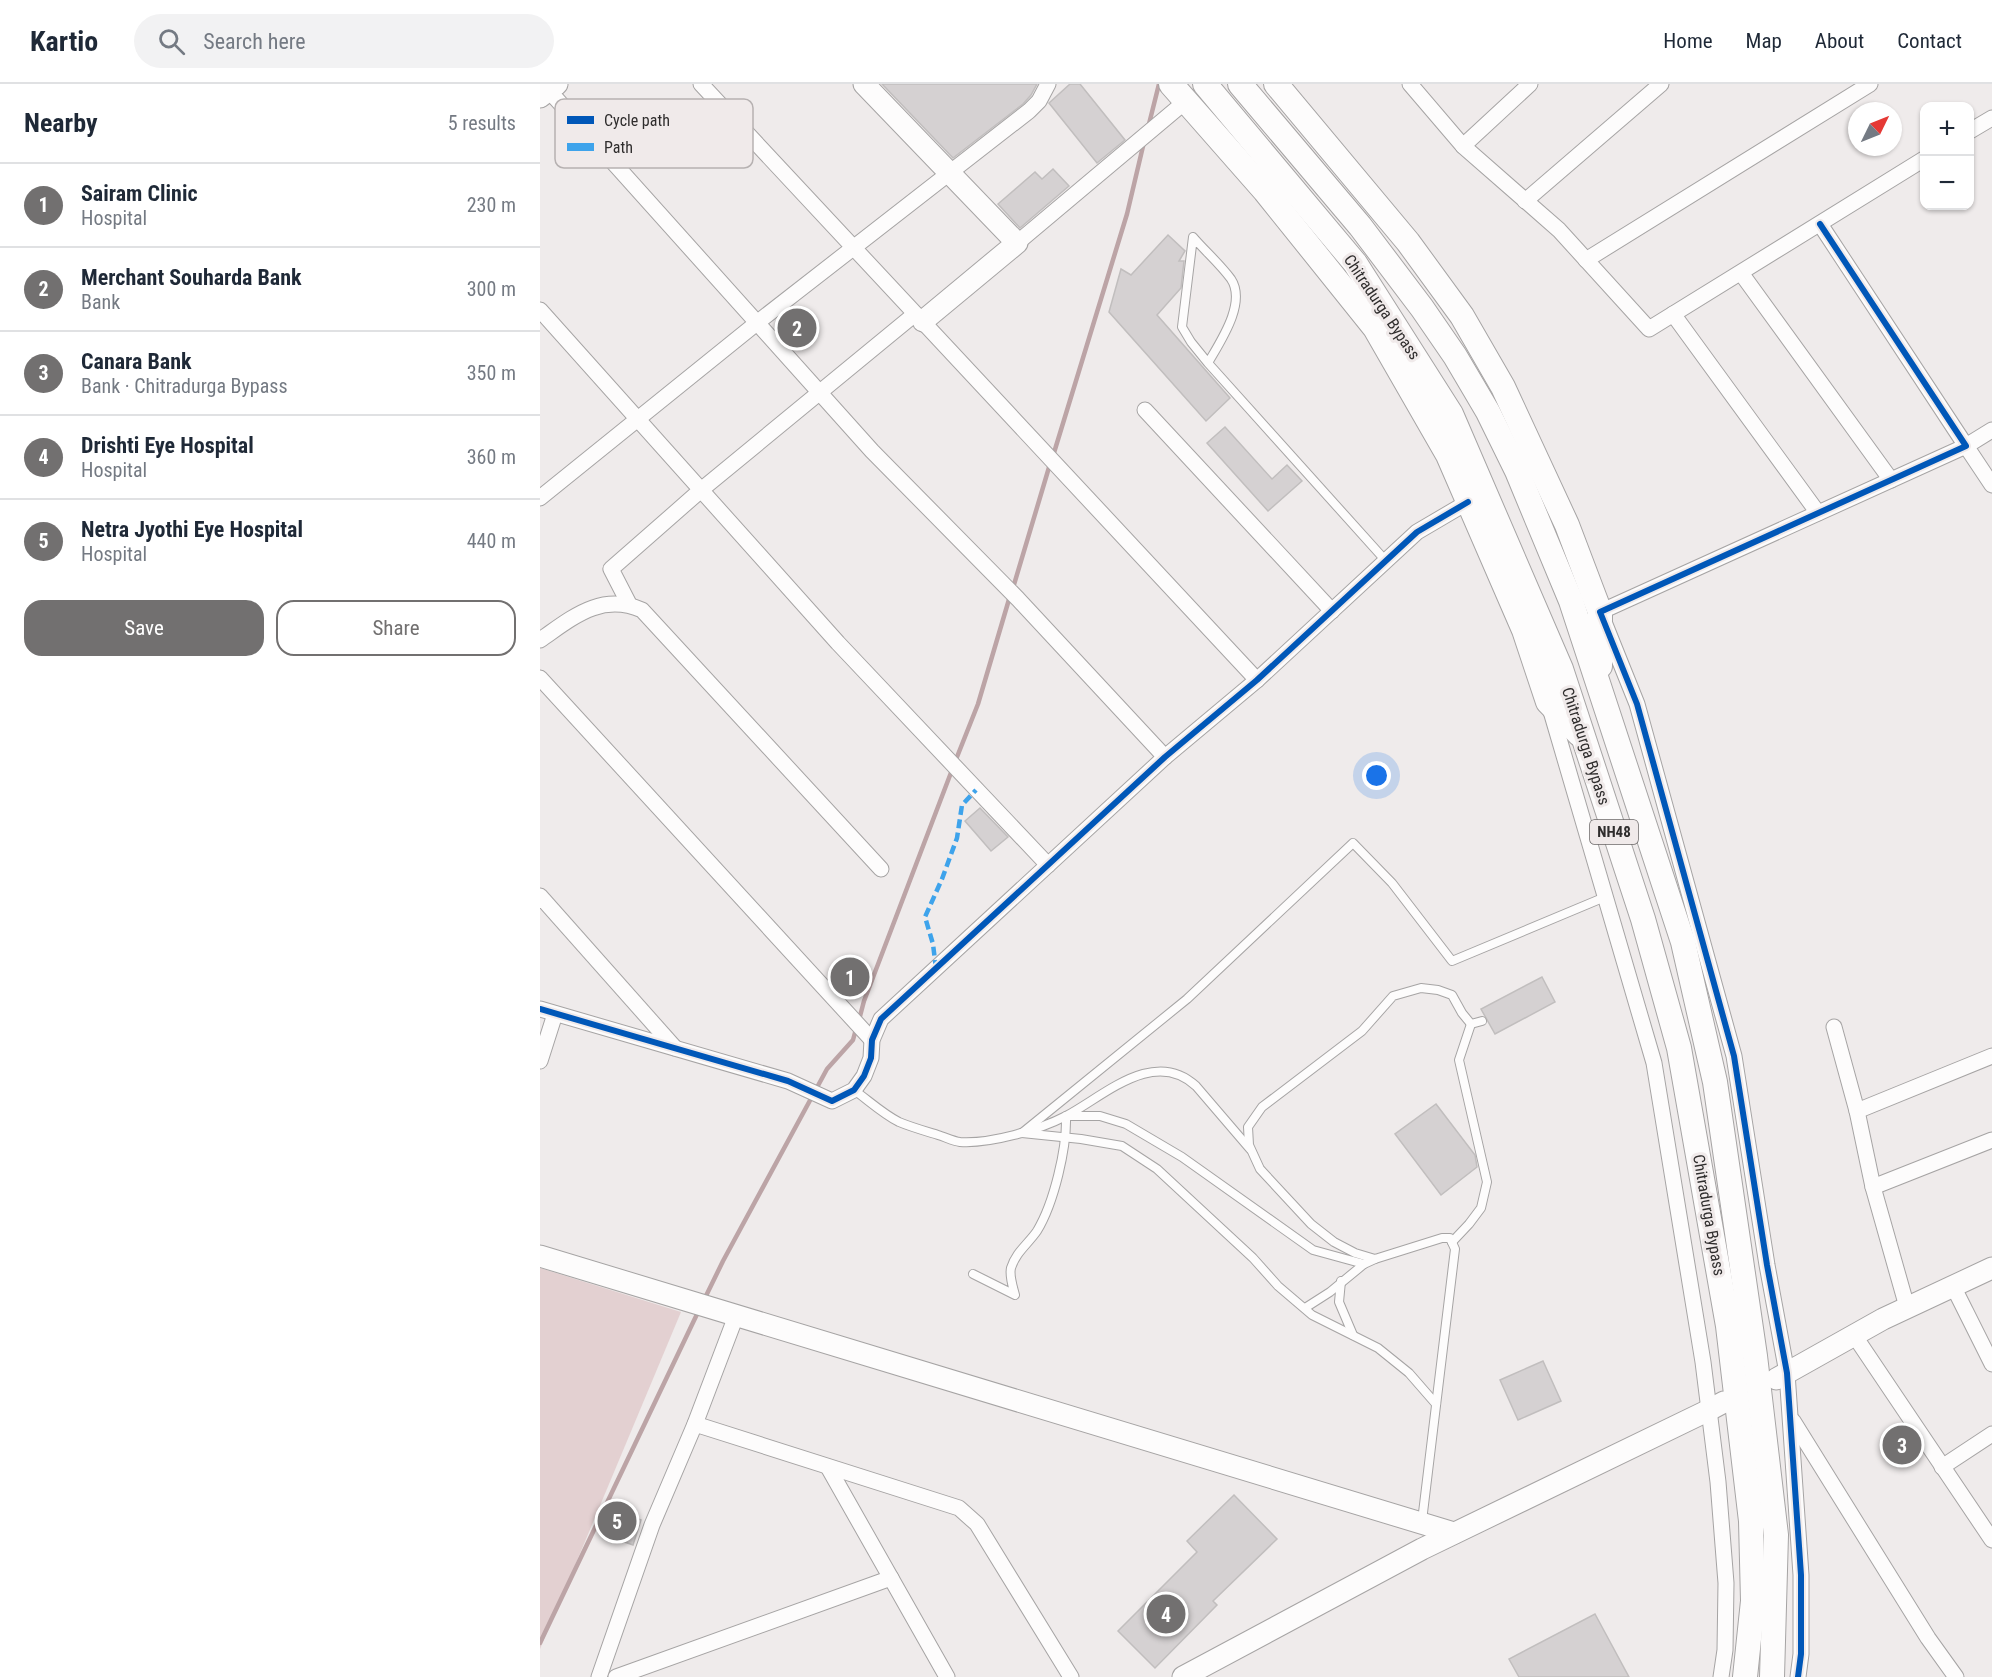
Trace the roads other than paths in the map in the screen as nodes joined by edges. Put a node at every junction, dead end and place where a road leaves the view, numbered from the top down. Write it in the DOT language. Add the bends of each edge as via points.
graph roads {
  1 [pos="701,84"];
  2 [pos="864,84"];
  3 [pos="1048,84"];
  4 [pos="1205,84"];
  5 [pos="1240,84"];
  6 [pos="1276,84"];
  7 [pos="1410,84"];
  8 [pos="1530,84"];
  9 [pos="1661,84"];
  10 [pos="1870,84"];
  11 [pos="1178,93"];
  12 [pos="715,99"];
  13 [pos="1992,118"];
  14 [pos="1974,129"];
  15 [pos="753,140"];
  16 [pos="1463,146"];
  17 [pos="1920,162"];
  18 [pos="619,168"];
  19 [pos="948,173"];
  20 [pos="1525,201"];
  21 [pos="1820,224"];
  22 [pos="1017,243"];
  23 [pos="852,247"];
  24 [pos="1586,260"];
  25 [pos="1741,273"];
  26 [pos="540,310"];
  27 [pos="1673,315"];
  28 [pos="919,317"];
  29 [pos="758,322"];
  30 [pos="1208,363"];
  31 [pos="819,392"];
  32 [pos="1145,410"];
  33 [pos="638,420"];
  34 [pos="1992,430"];
  35 [pos="1966,446"];
  36 [pos="1891,480"];
  37 [pos="1992,485"];
  38 [pos="702,490"];
  39 [pos="541,497"];
  40 [pos="1468,502"];
  41 [pos="1818,513"];
  42 [pos="1386,561"];
  43 [pos="629,604"];
  44 [pos="1332,611"];
  45 [pos="1600,612"];
  46 [pos="540,640"];
  47 [pos="540,678"];
  48 [pos="1257,680"];
  49 [pos="1600,688"];
  50 [pos="1548,702"];
  51 [pos="1583,737"];
  52 [pos="1165,757"];
  53 [pos="1048,866"];
  54 [pos="880,869"];
  55 [pos="540,896"];
  56 [pos="1605,897"];
  57 [pos="548,1012"];
  58 [pos="1482,1021"];
  59 [pos="1471,1024"];
  60 [pos="1834,1027"];
  61 [pos="872,1040"];
  62 [pos="675,1048"];
  63 [pos="1992,1056"];
  64 [pos="540,1061"];
  65 [pos="854,1090"];
  66 [pos="1857,1111"];
  67 [pos="1066,1116"];
  68 [pos="1022,1133"];
  69 [pos="1066,1137"];
  70 [pos="1992,1140"];
  71 [pos="1252,1151"];
  72 [pos="1873,1187"];
  73 [pos="1452,1242"];
  74 [pos="540,1256"];
  75 [pos="1375,1259"];
  76 [pos="1364,1264"];
  77 [pos="1992,1268"];
  78 [pos="973,1274"];
  79 [pos="1341,1281"];
  80 [pos="1953,1286"];
  81 [pos="1907,1307"];
  82 [pos="1305,1308"];
  83 [pos="736,1316"];
  84 [pos="1353,1335"];
  85 [pos="1854,1335"];
  86 [pos="1992,1364"];
  87 [pos="1781,1376"];
  88 [pos="1436,1404"];
  89 [pos="1717,1406"];
  90 [pos="1791,1419"];
  91 [pos="695,1424"];
  92 [pos="1992,1434"];
  93 [pos="828,1467"];
  94 [pos="1942,1467"];
  95 [pos="1422,1523"];
  96 [pos="1454,1533"];
  97 [pos="1992,1540"];
  98 [pos="891,1578"];
  99 [pos="599,1677"];
  100 [pos="616,1677"];
  101 [pos="947,1677"];
  102 [pos="1071,1677"];
  103 [pos="1183,1677"];
  104 [pos="1721,1677"];
  105 [pos="1745,1677"];
  106 [pos="1772,1677"];
  107 [pos="1798,1677"];
  108 [pos="1956,1677"];
  1 -- 12 [label="street"];
  2 -- 19 [label="street"];
  3 -- 19 [label="street" via="1029,111"];
  4 -- 51 [label="main road, Chitradurga Bypass / NH48" via="1355,263 1451,414 1561,669"];
  5 -- 49 [label="main road, Chitradurga Bypass / NH48" via="1360,226 1455,356 1517,471 1571,602"];
  6 -- 45 [label="main road" via="1408,242 1462,316 1503,387 1538,460"];
  7 -- 16 [label="street"];
  8 -- 16 [label="street"];
  9 -- 20 [label="street"];
  10 -- 24 [label="street"];
  11 -- 22 [label="street"];
  11 -- 40 [label="main road" via="1265,191 1375,328 1448,455"];
  13 -- 14 [label="street"];
  15 -- 23 [label="street"];
  16 -- 20 [label="street"];
  17 -- 21 [label="street"];
  18 -- 29 [label="street"];
  19 -- 22 [label="street"];
  19 -- 23 [label="street"];
  20 -- 24 [label="street"];
  21 -- 25 [label="street"];
  21 -- 35 [label="street"];
  22 -- 28 [label="street"];
  23 -- 28 [label="street"];
  23 -- 29 [label="street"];
  24 -- 27 [label="street" via="1649,329"];
  25 -- 27 [label="street"];
  25 -- 36 [label="street"];
  26 -- 33 [label="street"];
  27 -- 41 [label="street"];
  28 -- 31 [label="street"];
  28 -- 48 [label="street"];
  29 -- 31 [label="street"];
  29 -- 33 [label="street"];
  30 -- 30 [label="lane" via="1182,327 1193,237 1232,281 1236,292 1231,319"];
  30 -- 42 [label="lane"];
  31 -- 38 [label="street"];
  31 -- 52 [label="street"];
  32 -- 44 [label="street"];
  33 -- 38 [label="street"];
  33 -- 39 [label="street"];
  34 -- 35 [label="street"];
  35 -- 36 [label="street"];
  35 -- 37 [label="street"];
  36 -- 41 [label="street"];
  38 -- 43 [label="street" via="611,569"];
  38 -- 53 [label="street" via="838,643"];
  40 -- 42 [label="street" via="1417,532"];
  40 -- 50 [label="main road" via="1524,630"];
  41 -- 45 [label="street"];
  42 -- 44 [label="street"];
  43 -- 46 [label="street" via="607,603 589,609"];
  43 -- 54 [label="street" via="642,610"];
  44 -- 48 [label="street"];
  45 -- 49 [label="main road"];
  45 -- 87 [label="street" via="1636,704 1734,1056"];
  47 -- 61 [label="street"];
  48 -- 52 [label="street"];
  49 -- 106 [label="main road, Chitradurga Bypass / NH48" via="1683,942 1715,1082 1755,1356 1776,1535"];
  50 -- 51 [label="main road"];
  50 -- 56 [label="street"];
  51 -- 105 [label="main road, Chitradurga Bypass / NH48" via="1643,920 1679,1047 1728,1326 1751,1521 1753,1601"];
  52 -- 53 [label="street"];
  53 -- 61 [label="street" via="882,1019"];
  55 -- 62 [label="street"];
  56 -- 68 [label="lane" via="1452,961 1392,883 1353,843 1187,999"];
  56 -- 89 [label="street" via="1654,1063"];
  57 -- 62 [label="street"];
  57 -- 64 [label="street"];
  58 -- 59 [label="lane"];
  59 -- 71 [label="lane" via="1452,995 1421,988 1394,996 1362,1031 1262,1107 1248,1127"];
  59 -- 73 [label="lane" via="1459,1060 1487,1182 1481,1208"];
  60 -- 66 [label="street"];
  61 -- 65 [label="street" via="872,1058"];
  62 -- 65 [label="street" via="788,1081 832,1101"];
  63 -- 66 [label="street"];
  65 -- 68 [label="lane" via="898,1121 959,1142"];
  66 -- 72 [label="street"];
  67 -- 68 [label="lane"];
  67 -- 69 [label="lane"];
  67 -- 71 [label="lane" via="1110,1088 1149,1071 1174,1072 1196,1086"];
  67 -- 76 [label="lane" via="1100,1116 1126,1124 1182,1157 1313,1250"];
  68 -- 69 [label="lane"];
  69 -- 78 [label="lane" via="1051,1200 1010,1271 1015,1295"];
  69 -- 82 [label="lane" via="1122,1146 1157,1169"];
  70 -- 72 [label="street"];
  71 -- 75 [label="lane" via="1260,1168 1311,1224 1354,1253"];
  72 -- 81 [label="street"];
  73 -- 75 [label="lane" via="1442,1238"];
  73 -- 88 [label="lane" via="1455,1249"];
  74 -- 83 [label="street"];
  75 -- 76 [label="lane"];
  76 -- 79 [label="lane"];
  77 -- 80 [label="street"];
  79 -- 82 [label="lane"];
  79 -- 84 [label="lane" via="1339,1302"];
  80 -- 81 [label="street"];
  80 -- 86 [label="street"];
  81 -- 85 [label="street"];
  82 -- 84 [label="lane"];
  83 -- 91 [label="street"];
  83 -- 95 [label="street"];
  84 -- 88 [label="lane" via="1378,1348 1409,1373"];
  85 -- 87 [label="street"];
  85 -- 94 [label="street"];
  87 -- 90 [label="street"];
  88 -- 95 [label="lane"];
  89 -- 96 [label="street"];
  89 -- 104 [label="street" via="1726,1583"];
  90 -- 107 [label="street" via="1801,1575 1802,1654"];
  90 -- 108 [label="street"];
  91 -- 93 [label="street"];
  91 -- 99 [label="street" via="652,1525"];
  92 -- 94 [label="street"];
  93 -- 98 [label="street"];
  93 -- 102 [label="street" via="959,1508 977,1524"];
  94 -- 97 [label="street"];
  95 -- 96 [label="street"];
  96 -- 103 [label="street"];
  98 -- 100 [label="street"];
  98 -- 101 [label="street"];
}
